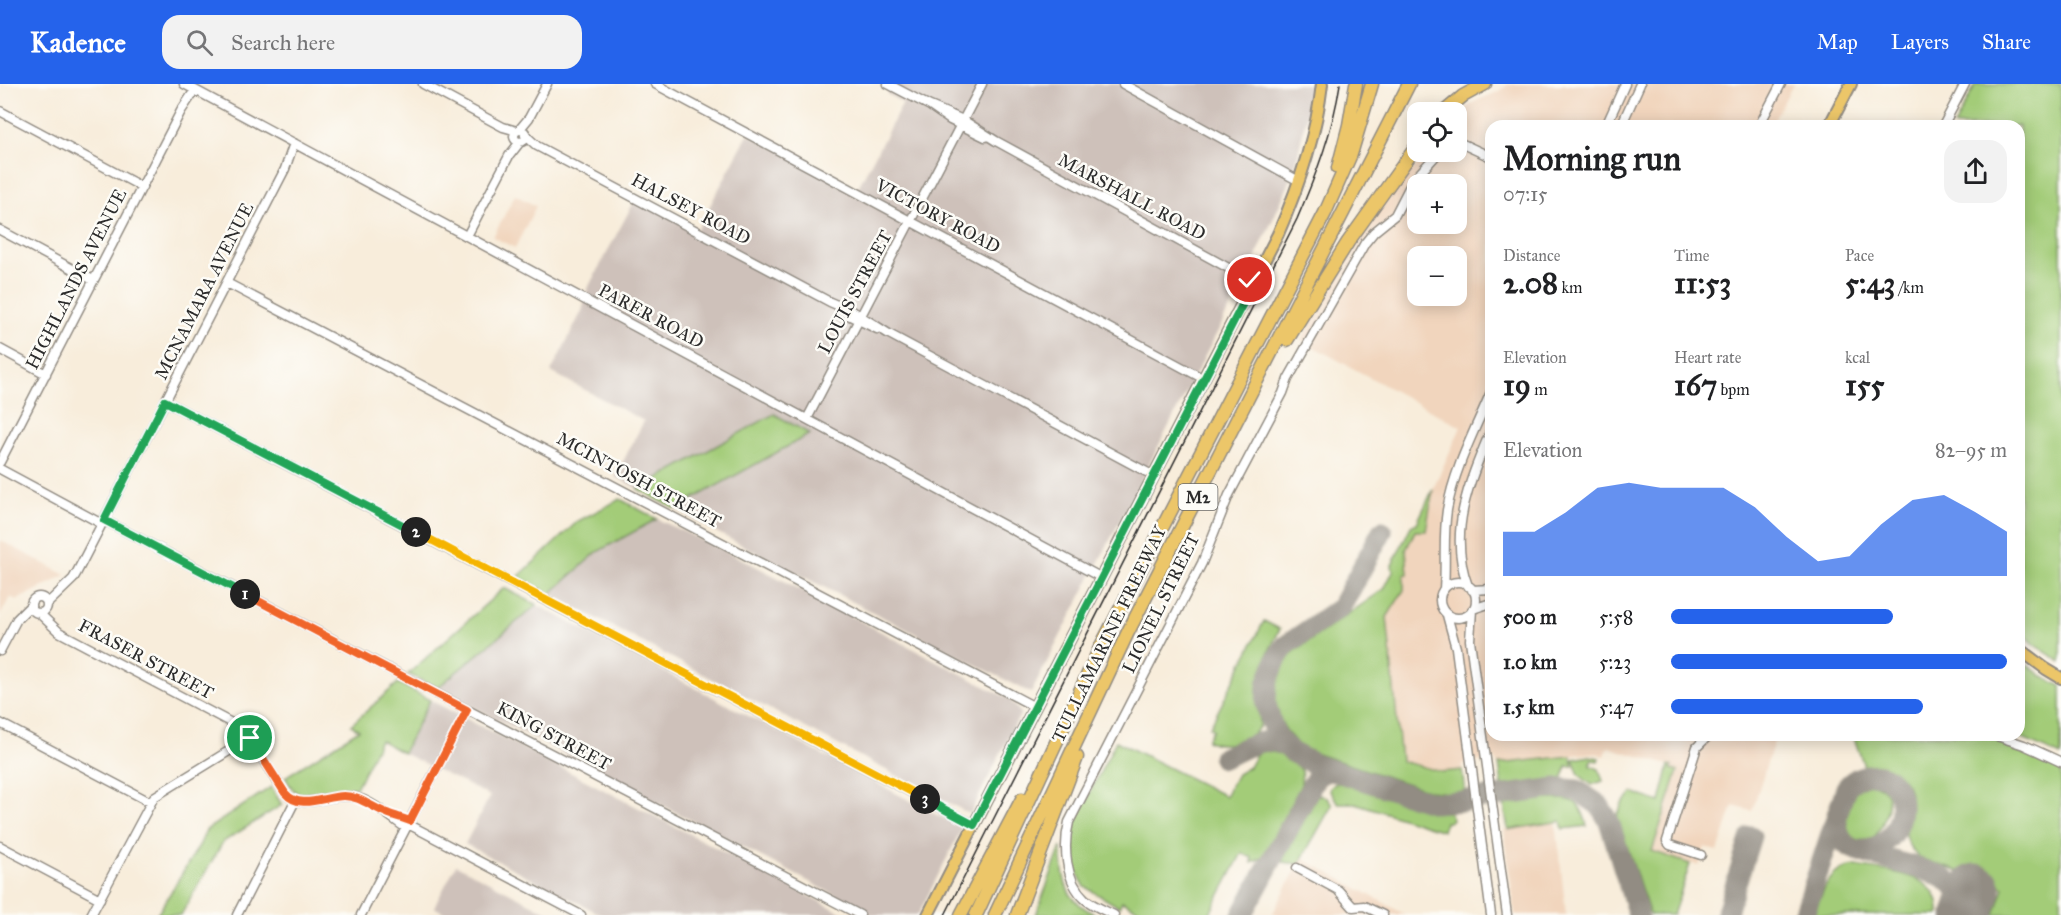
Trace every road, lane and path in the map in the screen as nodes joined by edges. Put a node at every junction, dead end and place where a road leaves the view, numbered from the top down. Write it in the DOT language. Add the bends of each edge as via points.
graph roads {
  1 [pos="423,84"];
  2 [pos="547,84"];
  3 [pos="655,84"];
  4 [pos="888,84"];
  5 [pos="982,84"];
  6 [pos="1123,84"];
  7 [pos="1322,84"];
  8 [pos="1356,84"];
  9 [pos="1372,84"];
  10 [pos="1409,84"];
  11 [pos="1485,84"];
  12 [pos="1625,84"];
  13 [pos="1640,84"];
  14 [pos="1781,84"];
  15 [pos="1851,84"];
  16 [pos="1965,84"];
  17 [pos="190,87"];
  18 [pos="1456,102"];
  19 [pos="0,111"];
  20 [pos="1608,120"];
  21 [pos="1623,120"];
  22 [pos="1763,120"];
  23 [pos="1832,120"];
  24 [pos="1946,120"];
  25 [pos="962,123"];
  26 [pos="520,136"];
  27 [pos="297,145"];
  28 [pos="1467,146"];
  29 [pos="1485,154"];
  30 [pos="1407,159"];
  31 [pos="1430,162"];
  32 [pos="1299,181"];
  33 [pos="142,187"];
  34 [pos="911,221"];
  35 [pos="0,230"];
  36 [pos="467,236"];
  37 [pos="93,280"];
  38 [pos="1254,282"];
  39 [pos="227,283"];
  40 [pos="1289,285"];
  41 [pos="860,318"];
  42 [pos="0,349"];
  43 [pos="46,374"];
  44 [pos="1204,379"];
  45 [pos="165,401"];
  46 [pos="1485,406"];
  47 [pos="807,419"];
  48 [pos="1485,443"];
  49 [pos="1468,444"];
  50 [pos="1482,450"];
  51 [pos="1221,452"];
  52 [pos="0,462"];
  53 [pos="0,469"];
  54 [pos="1154,476"];
  55 [pos="103,522"];
  56 [pos="1102,578"];
  57 [pos="1470,588"];
  58 [pos="1444,589"];
  59 [pos="1485,589"];
  60 [pos="1485,605"];
  61 [pos="40,607"];
  62 [pos="1473,610"];
  63 [pos="1448,615"];
  64 [pos="1100,648"];
  65 [pos="0,651"];
  66 [pos="2025,653"];
  67 [pos="1117,655"];
  68 [pos="2061,678"];
  69 [pos="1035,707"];
  70 [pos="467,710"];
  71 [pos="0,723"];
  72 [pos="250,738"];
  73 [pos="1703,741"];
  74 [pos="2012,741"];
  75 [pos="1484,748"];
  76 [pos="1470,750"];
  77 [pos="2061,762"];
  78 [pos="295,801"];
  79 [pos="150,802"];
  80 [pos="408,825"];
  81 [pos="974,825"];
  82 [pos="0,846"];
  83 [pos="1701,855"];
  84 [pos="1297,868"];
  85 [pos="100,898"];
  86 [pos="1353,907"];
  87 [pos="91,915"];
  88 [pos="237,915"];
  89 [pos="361,915"];
  90 [pos="581,915"];
  91 [pos="860,915"];
  92 [pos="928,915"];
  93 [pos="961,915"];
  94 [pos="976,915"];
  95 [pos="995,915"];
  96 [pos="1017,915"];
  97 [pos="1114,915"];
  98 [pos="1345,915"];
  99 [pos="1383,915"];
  100 [pos="1491,915"];
  101 [pos="1507,915"];
  1 -- 26 [label="street, HALSEY ROAD"];
  2 -- 26 [label="street"];
  3 -- 34 [label="street, VICTORY ROAD"];
  4 -- 25 [label="street, MARSHALL ROAD"];
  5 -- 25 [label="street, LOUIS STREET"];
  6 -- 32 [label="street"];
  7 -- 32 [label="main road" via="1315,128"];
  8 -- 40 [label="highway" via="1337,170"];
  9 -- 40 [label="highway, TULLAMARINE FREEWAY / M2" via="1351,154"];
  10 -- 51 [label="highway, TULLAMARINE FREEWAY / M2"];
  11 -- 18 [label="highway"];
  12 -- 20 [label="street"];
  13 -- 21 [label="street"];
  14 -- 22 [label="street"];
  15 -- 23 [label="main road"];
  16 -- 24 [label="street"];
  17 -- 27 [label="street, PARER ROAD"];
  17 -- 33 [label="street, HIGHLANDS AVENUE"];
  19 -- 33 [label="street"];
  25 -- 34 [label="street, LOUIS STREET"];
  25 -- 38 [label="street, MARSHALL ROAD"];
  26 -- 36 [label="street"];
  26 -- 41 [label="street, HALSEY ROAD"];
  27 -- 36 [label="street, PARER ROAD"];
  27 -- 39 [label="street, MCNAMARA AVENUE"];
  28 -- 29 [label="street"];
  30 -- 51 [label="highway" via="1348,242"];
  31 -- 97 [label="street, LIONEL STREET" via="1412,182 1396,213 1365,243 1288,379 1230,495 1202,563 1069,822 1066,854 1074,883 1084,898"];
  32 -- 38 [label="main road"];
  33 -- 37 [label="street, HIGHLANDS AVENUE"];
  34 -- 41 [label="street, LOUIS STREET"];
  34 -- 44 [label="street, VICTORY ROAD"];
  35 -- 37 [label="street"];
  36 -- 47 [label="street, PARER ROAD"];
  37 -- 43 [label="street, HIGHLANDS AVENUE"];
  38 -- 44 [label="main road"];
  39 -- 45 [label="street, MCNAMARA AVENUE"];
  39 -- 69 [label="street, MCINTOSH STREET"];
  40 -- 64 [label="highway, TULLAMARINE FREEWAY / M2"];
  41 -- 47 [label="street, LOUIS STREET"];
  41 -- 54 [label="street, HALSEY ROAD"];
  42 -- 43 [label="street"];
  43 -- 52 [label="street, HIGHLANDS AVENUE"];
  44 -- 54 [label="main road"];
  45 -- 55 [label="street, MCNAMARA AVENUE"];
  45 -- 81 [label="street"];
  46 -- 49 [label="street"];
  47 -- 56 [label="street, PARER ROAD"];
  48 -- 50 [label="street"];
  49 -- 50 [label="street"];
  49 -- 58 [label="street" via="1445,524"];
  50 -- 57 [label="street" via="1461,516 1459,549"];
  51 -- 67 [label="highway, TULLAMARINE FREEWAY / M2"];
  53 -- 55 [label="street, KING STREET"];
  54 -- 56 [label="main road"];
  55 -- 61 [label="street, MCNAMARA AVENUE" via="77,572"];
  55 -- 70 [label="street, KING STREET"];
  56 -- 69 [label="main road"];
  57 -- 58 [label="street" via="1456,582"];
  57 -- 59 [label="street"];
  57 -- 62 [label="street" via="1476,599"];
  58 -- 63 [label="street" via="1440,604"];
  60 -- 62 [label="street"];
  61 -- 65 [label="street, MCNAMARA AVENUE" via="13,627"];
  61 -- 72 [label="street, FRASER STREET" via="59,632 238,726"];
  62 -- 63 [label="street" via="1461,618"];
  62 -- 75 [label="street" via="1470,636"];
  63 -- 76 [label="street"];
  64 -- 93 [label="highway"];
  64 -- 94 [label="highway, TULLAMARINE FREEWAY / M2"];
  66 -- 68 [label="main road"];
  67 -- 95 [label="highway, TULLAMARINE FREEWAY / M2"];
  67 -- 96 [label="highway"];
  69 -- 81 [label="main road"];
  70 -- 80 [label="street"];
  70 -- 91 [label="street, KING STREET"];
  71 -- 79 [label="street"];
  72 -- 78 [label="street, FRASER STREET" via="285,793"];
  72 -- 79 [label="street"];
  73 -- 83 [label="street" via="1697,747 1667,842"];
  74 -- 77 [label="street"];
  75 -- 76 [label="street"];
  75 -- 101 [label="street"];
  76 -- 100 [label="street"];
  78 -- 80 [label="street" via="351,796"];
  78 -- 88 [label="street"];
  79 -- 85 [label="street"];
  80 -- 89 [label="street"];
  80 -- 90 [label="street"];
  81 -- 92 [label="main road"];
  82 -- 85 [label="street"];
  84 -- 86 [label="street" via="1338,890"];
  85 -- 87 [label="street"];
  86 -- 98 [label="street"];
  86 -- 99 [label="street" via="1364,906"];
}
